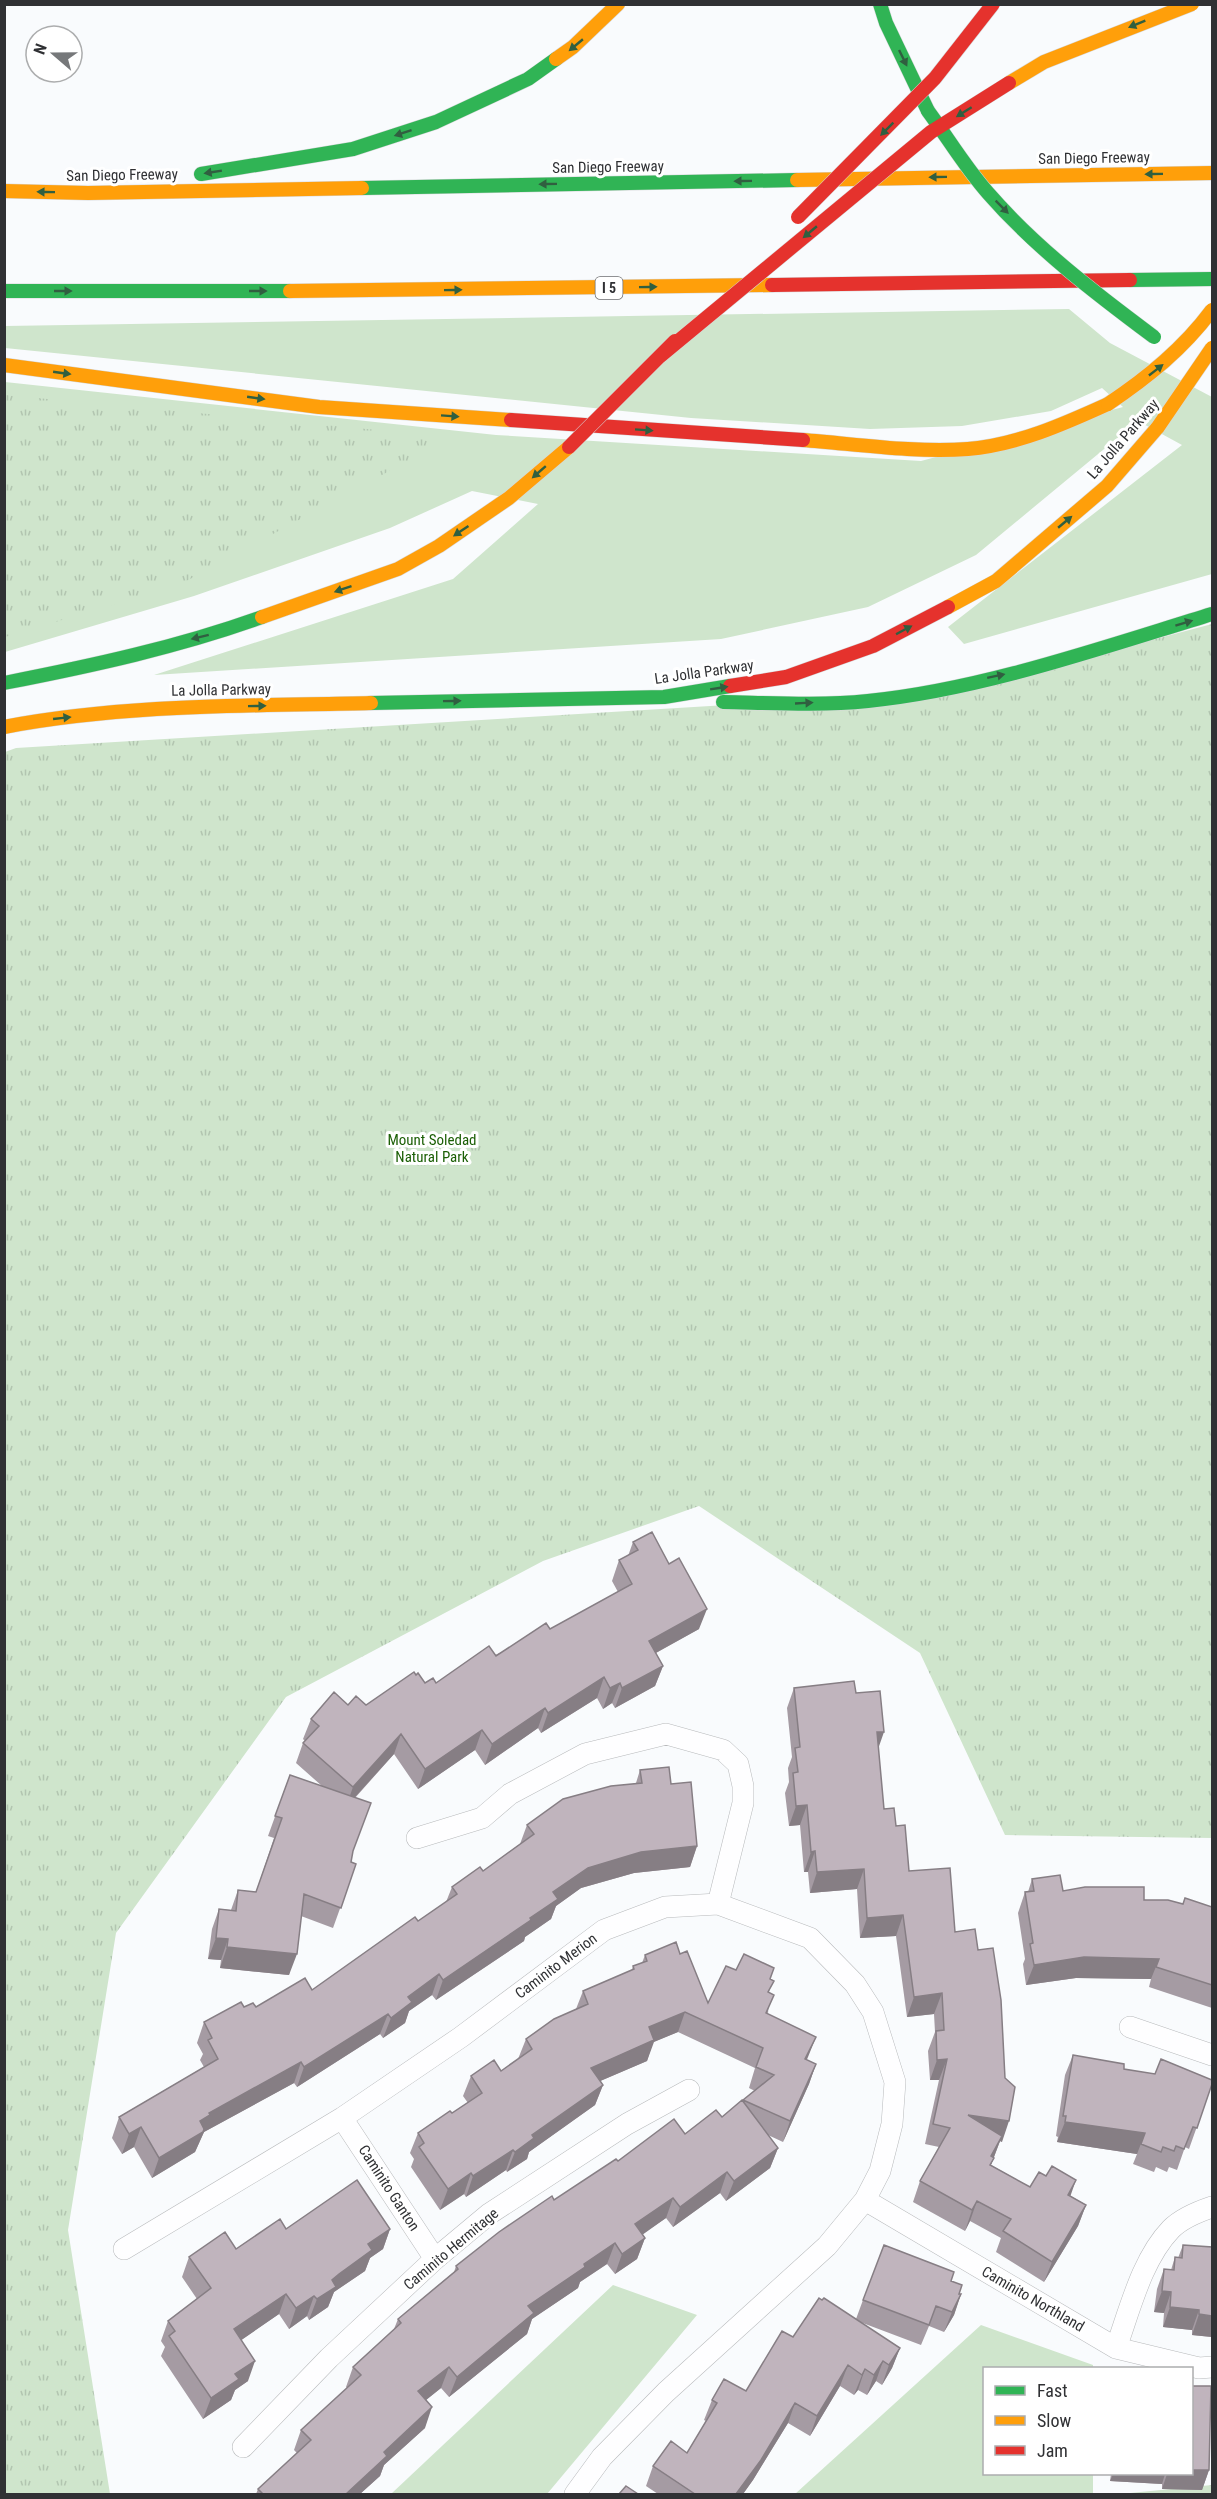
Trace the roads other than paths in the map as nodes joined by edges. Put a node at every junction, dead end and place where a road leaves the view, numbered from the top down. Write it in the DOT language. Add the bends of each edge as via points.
graph roads {
  1 [pos="618,4"];
  2 [pos="880,4"];
  3 [pos="993,4"];
  4 [pos="1192,4"];
  5 [pos="1212,173"];
  6 [pos="4,191"];
  7 [pos="88,193"];
  8 [pos="790,225"];
  9 [pos="765,250"];
  10 [pos="1212,279"];
  11 [pos="4,291"];
  12 [pos="1212,310"];
  13 [pos="1212,348"];
  14 [pos="659,357"];
  15 [pos="1212,363"];
  16 [pos="4,365"];
  17 [pos="1212,614"];
  18 [pos="4,683"];
  19 [pos="577,698"];
  20 [pos="4,727"];
  21 [pos="417,1838"];
  22 [pos="718,1904"];
  23 [pos="1130,2027"];
  24 [pos="1212,2055"];
  25 [pos="689,2090"];
  26 [pos="342,2118"];
  27 [pos="865,2200"];
  28 [pos="1212,2207"];
  29 [pos="124,2248"];
  30 [pos="435,2259"];
  31 [pos="1116,2348"];
  32 [pos="1212,2367"];
  33 [pos="243,2447"];
  34 [pos="575,2494"];
  1 -- 7 [label="highway, one-way" via="573,47 528,79 436,122 353,149"];
  2 -- 15 [label="highway, one-way, bridge" via="928,111 987,192 1093,292 1154,337"];
  3 -- 8 [label="highway, one-way, bridge" via="935,78"];
  4 -- 14 [label="highway, one-way, bridge" via="1044,62 930,132"];
  5 -- 7 [label="highway, San Diego Freeway, one-way"];
  7 -- 6 [label="highway, San Diego Freeway, one-way"];
  9 -- 14 [label="highway, bridge"];
  11 -- 10 [label="highway, I 5, one-way" via="356,291"];
  16 -- 12 [label="highway, one-way, bridge" via="319,407 970,449 1049,429 1108,404 1167,362"];
  19 -- 13 [label="highway, La Jolla Parkway, one-way, bridge" via="664,697 786,677 873,646 996,580 1107,486 1158,428"];
  14 -- 18 [label="highway, one-way, bridge" via="569,447 509,498 398,569 223,631"];
  19 -- 17 [label="highway, one-way" via="795,704 890,698 1049,664"];
  20 -- 19 [label="highway, La Jolla Parkway, one-way" via="149,708"];
  21 -- 22 [label="street" via="482,1818 510,1794 585,1754 666,1734 723,1750 738,1764 743,1803"];
  22 -- 26 [label="street, Caminito Merion" via="665,1907 604,1930 461,2037"];
  22 -- 27 [label="street, Caminito Merion" via="810,1938 855,1984 873,2012 895,2082 892,2124 880,2171"];
  23 -- 24 [label="street"];
  25 -- 30 [label="street, Caminito Hermitage" via="627,2124 489,2214"];
  26 -- 29 [label="street, Caminito Merion"];
  26 -- 30 [label="street, Caminito Ganton"];
  27 -- 31 [label="street, Caminito Northland"];
  27 -- 34 [label="street, Caminito Merion" via="827,2246 666,2392 602,2457"];
  28 -- 31 [label="street" via="1172,2228 1145,2267"];
  30 -- 33 [label="street, Caminito Hermitage" via="329,2358"];
  31 -- 32 [label="street, Caminito Northland" via="1199,2368"];
}
